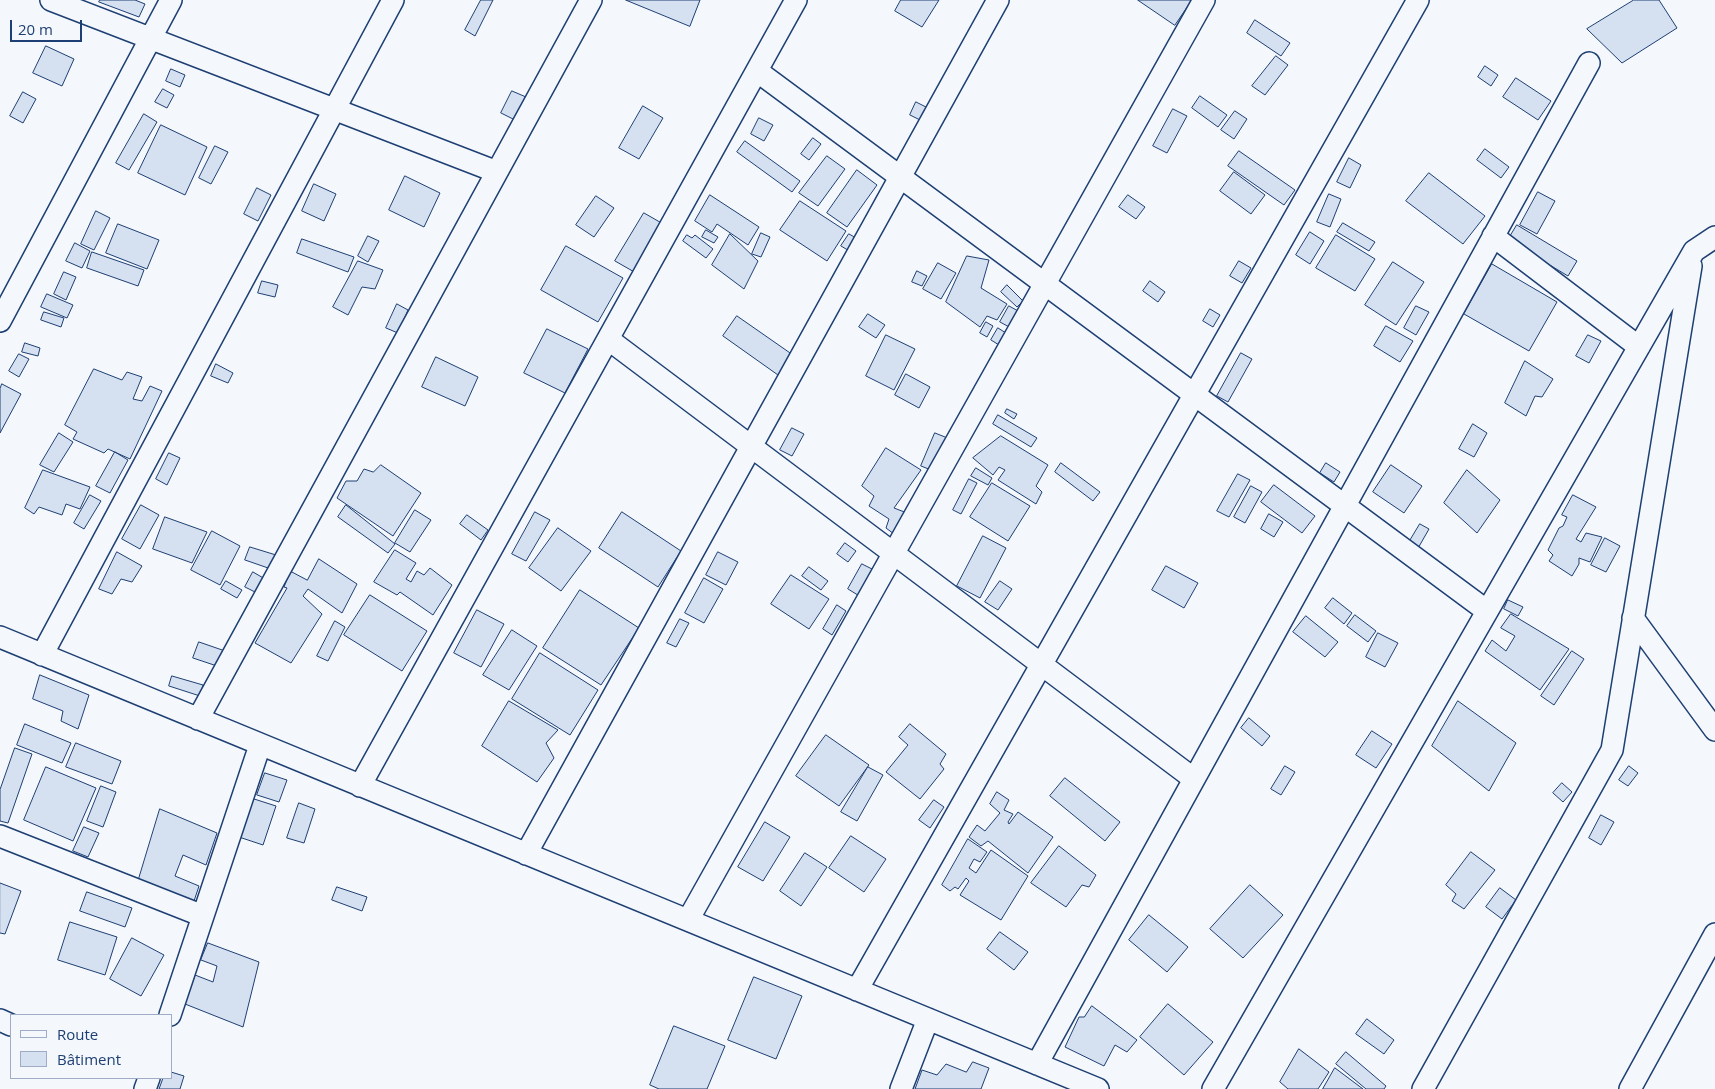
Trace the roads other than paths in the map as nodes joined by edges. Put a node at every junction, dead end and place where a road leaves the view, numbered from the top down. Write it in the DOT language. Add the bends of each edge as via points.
graph roads {
  1 [pos="51,0"];
  2 [pos="171,0"];
  3 [pos="393,0"];
  4 [pos="591,0"];
  5 [pos="796,0"];
  6 [pos="998,0"];
  7 [pos="1204,0"];
  8 [pos="1418,0"];
  9 [pos="150,38"];
  10 [pos="1589,63"];
  11 [pos="757,70"];
  12 [pos="334,110"];
  13 [pos="497,172"];
  14 [pos="900,177"];
  15 [pos="1493,236"];
  16 [pos="1715,237"];
  17 [pos="1694,251"];
  18 [pos="1045,284"];
  19 [pos="2,311"];
  20 [pos="608,339"];
  21 [pos="1639,347"];
  22 [pos="1194,394"];
  23 [pos="751,447"];
  24 [pos="1345,505"];
  25 [pos="894,554"];
  26 [pos="1487,611"];
  27 [pos="1633,618"];
  28 [pos="0,637"];
  29 [pos="42,655"];
  30 [pos="1041,664"];
  31 [pos="198,719"];
  32 [pos="1715,730"];
  33 [pos="260,745"];
  34 [pos="1194,779"];
  35 [pos="360,786"];
  36 [pos="0,836"];
  37 [pos="526,854"];
  38 [pos="203,916"];
  39 [pos="688,920"];
  40 [pos="1715,934"];
  41 [pos="857,990"];
  42 [pos="170,1014"];
  43 [pos="928,1019"];
  44 [pos="1037,1064"];
  45 [pos="901,1089"];
  46 [pos="1098,1089"];
  47 [pos="1213,1089"];
  48 [pos="1423,1089"];
  49 [pos="1630,1089"];
  1 -- 9 [label="street"];
  2 -- 9 [label="street"];
  3 -- 12 [label="street"];
  4 -- 13 [label="street"];
  5 -- 11 [label="street"];
  6 -- 14 [label="street"];
  7 -- 18 [label="street"];
  8 -- 22 [label="street"];
  9 -- 12 [label="street"];
  9 -- 19 [label="street"];
  10 -- 15 [label="street"];
  11 -- 14 [label="street"];
  11 -- 20 [label="street"];
  12 -- 13 [label="street"];
  12 -- 29 [label="street"];
  13 -- 31 [label="street"];
  14 -- 18 [label="street"];
  14 -- 23 [label="street"];
  15 -- 21 [label="street"];
  15 -- 24 [label="street"];
  16 -- 17 [label="street"];
  17 -- 21 [label="street"];
  17 -- 27 [label="street"];
  18 -- 22 [label="street"];
  18 -- 25 [label="street"];
  20 -- 23 [label="street"];
  20 -- 35 [label="street"];
  21 -- 26 [label="street"];
  22 -- 24 [label="street"];
  22 -- 30 [label="street"];
  23 -- 25 [label="street"];
  23 -- 37 [label="street"];
  24 -- 26 [label="street"];
  24 -- 34 [label="street"];
  25 -- 30 [label="street"];
  25 -- 39 [label="street"];
  26 -- 47 [label="street"];
  27 -- 32 [label="street"];
  27 -- 48 [label="street" via="1612,750"];
  28 -- 29 [label="street"];
  29 -- 31 [label="street"];
  30 -- 34 [label="street"];
  30 -- 41 [label="street"];
  31 -- 33 [label="street"];
  33 -- 35 [label="street"];
  33 -- 38 [label="street"];
  34 -- 44 [label="street"];
  35 -- 37 [label="street"];
  36 -- 38 [label="street"];
  37 -- 39 [label="street"];
  38 -- 42 [label="street"];
  39 -- 41 [label="street"];
  40 -- 49 [label="street"];
  41 -- 43 [label="street"];
  43 -- 44 [label="street"];
  43 -- 45 [label="street"];
  44 -- 46 [label="street"];
}
